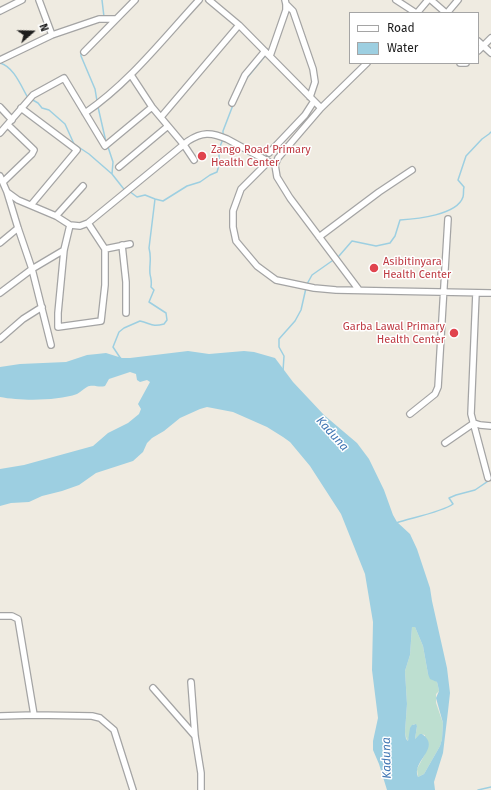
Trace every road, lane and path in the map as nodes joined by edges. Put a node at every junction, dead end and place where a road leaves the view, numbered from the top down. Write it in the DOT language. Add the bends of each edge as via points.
graph roads {
  1 [pos="22,0"];
  2 [pos="39,0"];
  3 [pos="135,0"];
  4 [pos="199,0"];
  5 [pos="208,0"];
  6 [pos="396,0"];
  7 [pos="430,0"];
  8 [pos="458,0"];
  9 [pos="286,2"];
  10 [pos="0,11"];
  11 [pos="415,12"];
  12 [pos="418,12"];
  13 [pos="446,12"];
  14 [pos="448,12"];
  15 [pos="116,19"];
  16 [pos="239,25"];
  17 [pos="52,35"];
  18 [pos="491,38"];
  19 [pos="479,42"];
  20 [pos="483,46"];
  21 [pos="479,50"];
  22 [pos="265,51"];
  23 [pos="84,52"];
  24 [pos="491,53"];
  25 [pos="270,56"];
  26 [pos="0,60"];
  27 [pos="367,64"];
  28 [pos="130,75"];
  29 [pos="312,99"];
  30 [pos="232,103"];
  31 [pos="0,107"];
  32 [pos="152,107"];
  33 [pos="21,108"];
  34 [pos="321,108"];
  35 [pos="85,113"];
  36 [pos="161,116"];
  37 [pos="12,120"];
  38 [pos="8,125"];
  39 [pos="168,126"];
  40 [pos="0,133"];
  41 [pos="184,145"];
  42 [pos="268,153"];
  43 [pos="194,160"];
  44 [pos="268,162"];
  45 [pos="275,165"];
  46 [pos="119,167"];
  47 [pos="412,170"];
  48 [pos="1,179"];
  49 [pos="83,186"];
  50 [pos="7,192"];
  51 [pos="31,205"];
  52 [pos="56,216"];
  53 [pos="448,219"];
  54 [pos="88,223"];
  55 [pos="70,225"];
  56 [pos="18,228"];
  57 [pos="319,237"];
  58 [pos="0,243"];
  59 [pos="130,244"];
  60 [pos="122,245"];
  61 [pos="105,249"];
  62 [pos="64,250"];
  63 [pos="32,269"];
  64 [pos="359,290"];
  65 [pos="0,293"];
  66 [pos="444,293"];
  67 [pos="476,293"];
  68 [pos="491,293"];
  69 [pos="42,307"];
  70 [pos="126,313"];
  71 [pos="0,339"];
  72 [pos="51,345"];
  73 [pos="410,414"];
  74 [pos="474,423"];
  75 [pos="491,426"];
  76 [pos="445,443"];
  77 [pos="488,478"];
  78 [pos="0,616"];
  79 [pos="191,682"];
  80 [pos="153,688"];
  81 [pos="34,715"];
  82 [pos="0,716"];
  83 [pos="196,736"];
  84 [pos="133,790"];
  85 [pos="200,790"];
  1 -- 10 [label="street"];
  2 -- 17 [label="street"];
  3 -- 15 [label="street"];
  4 -- 28 [label="street"];
  5 -- 16 [label="street"];
  6 -- 11 [label="street"];
  7 -- 12 [label="street"];
  7 -- 13 [label="street"];
  8 -- 14 [label="street"];
  9 -- 25 [label="street"];
  9 -- 29 [label="street" via="293,11 313,69 315,82"];
  15 -- 17 [label="street" via="99,19"];
  15 -- 23 [label="street"];
  16 -- 22 [label="street"];
  16 -- 36 [label="street"];
  17 -- 26 [label="street"];
  18 -- 20 [label="street"];
  19 -- 20 [label="street"];
  20 -- 21 [label="street"];
  20 -- 24 [label="street"];
  22 -- 25 [label="street"];
  22 -- 30 [label="street" via="245,75"];
  25 -- 29 [label="street"];
  27 -- 34 [label="street"];
  28 -- 32 [label="street"];
  28 -- 35 [label="street"];
  29 -- 34 [label="street"];
  29 -- 42 [label="street" via="305,115"];
  31 -- 37 [label="street"];
  32 -- 35 [label="street" via="105,146"];
  32 -- 36 [label="street"];
  33 -- 35 [label="street" via="33,95 64,78"];
  33 -- 37 [label="street"];
  33 -- 51 [label="street" via="77,150"];
  34 -- 45 [label="street" via="278,158"];
  36 -- 39 [label="street"];
  37 -- 38 [label="street"];
  38 -- 40 [label="street"];
  38 -- 48 [label="street" via="34,150"];
  39 -- 41 [label="street"];
  39 -- 46 [label="street"];
  41 -- 43 [label="street"];
  41 -- 44 [label="street" via="204,133 221,136"];
  41 -- 54 [label="street"];
  44 -- 45 [label="street"];
  44 -- 64 [label="street" via="241,189 233,211 236,241 257,266 276,280 314,288"];
  45 -- 57 [label="street" via="277,177"];
  47 -- 57 [label="street"];
  48 -- 50 [label="street"];
  49 -- 52 [label="street"];
  50 -- 51 [label="street"];
  50 -- 56 [label="street"];
  51 -- 52 [label="street"];
  52 -- 55 [label="street"];
  53 -- 66 [label="street"];
  54 -- 55 [label="street" via="80,226"];
  54 -- 61 [label="street"];
  55 -- 62 [label="street"];
  56 -- 58 [label="street"];
  56 -- 63 [label="street"];
  57 -- 64 [label="street"];
  59 -- 60 [label="street"];
  60 -- 61 [label="street"];
  60 -- 70 [label="street"];
  61 -- 62 [label="street" via="101,321 58,327"];
  62 -- 63 [label="street"];
  63 -- 65 [label="street"];
  63 -- 69 [label="street"];
  64 -- 66 [label="street"];
  66 -- 67 [label="street"];
  66 -- 73 [label="street" via="438,387 435,394"];
  67 -- 68 [label="street"];
  67 -- 74 [label="street" via="471,414"];
  69 -- 71 [label="street"];
  69 -- 72 [label="street"];
  74 -- 75 [label="street"];
  74 -- 76 [label="street"];
  74 -- 77 [label="street"];
  78 -- 81 [label="street" via="18,619"];
  79 -- 83 [label="street"];
  80 -- 83 [label="street"];
  81 -- 82 [label="street"];
  81 -- 84 [label="street" via="92,716 108,722 114,730"];
  83 -- 85 [label="street" via="201,773"];
}
